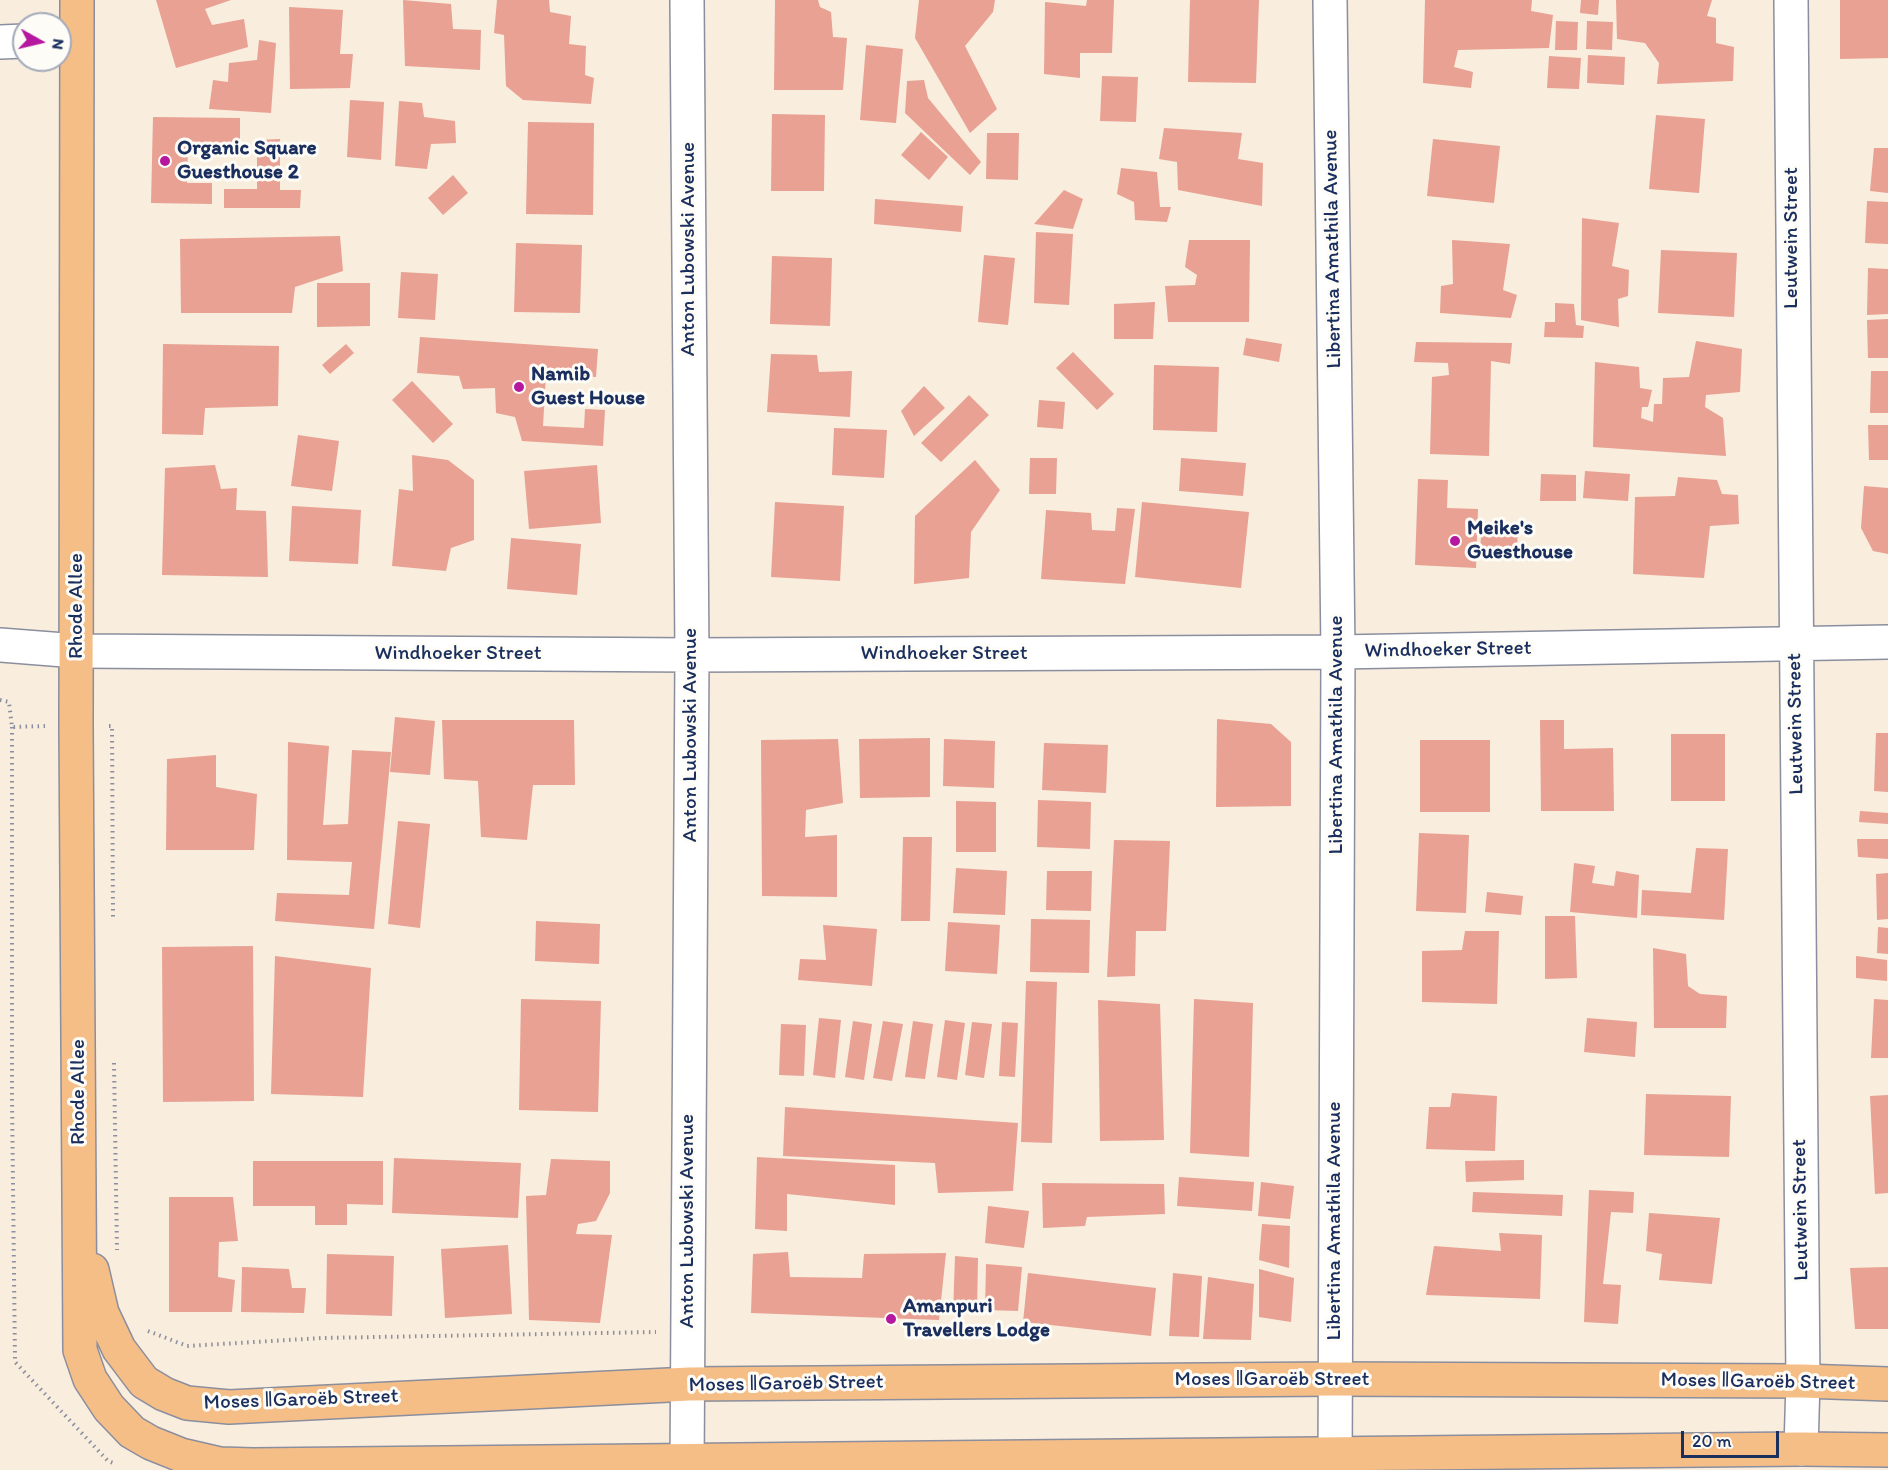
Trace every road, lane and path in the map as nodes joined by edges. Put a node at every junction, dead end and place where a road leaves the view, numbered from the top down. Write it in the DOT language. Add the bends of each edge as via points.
graph roads {
  1 [pos="77,0"];
  2 [pos="687,0"];
  3 [pos="1330,0"];
  4 [pos="1791,0"];
  5 [pos="72,22"];
  6 [pos="68,72"];
  7 [pos="1888,642"];
  8 [pos="1795,644"];
  9 [pos="0,645"];
  10 [pos="77,651"];
  11 [pos="1338,652"];
  12 [pos="692,655"];
  13 [pos="0,700"];
  14 [pos="76,726"];
  15 [pos="12,727"];
  16 [pos="113,923"];
  17 [pos="114,1059"];
  18 [pos="80,1213"];
  19 [pos="117,1255"];
  20 [pos="138,1327"];
  21 [pos="687,1333"];
  22 [pos="1334,1379"];
  23 [pos="1803,1381"];
  24 [pos="689,1384"];
  25 [pos="1888,1384"];
  26 [pos="1801,1449"];
  27 [pos="1888,1450"];
  28 [pos="1335,1462"];
  29 [pos="687,1464"];
  30 [pos="124,1467"];
  31 [pos="253,1467"];
  1 -- 5 [label="main road, Rhode Allee"];
  2 -- 12 [label="street, Anton Lubowski Avenue"];
  3 -- 11 [label="street, Libertina Amathila Avenue"];
  4 -- 8 [label="street, Leutwein Street"];
  6 -- 10 [label="main road, Rhode Allee"];
  7 -- 8 [label="street, Windhoeker Street"];
  8 -- 11 [label="street, Windhoeker Street"];
  8 -- 23 [label="street, Leutwein Street"];
  9 -- 10 [label="street, Windhoeker Street"];
  10 -- 12 [label="street, Windhoeker Street"];
  10 -- 14 [label="main road, Rhode Allee"];
  11 -- 12 [label="street, Windhoeker Street"];
  11 -- 22 [label="street, Libertina Amathila Avenue"];
  12 -- 21 [label="street, Anton Lubowski Avenue"];
  13 -- 15 [label="path" via="9,702"];
  14 -- 15 [label="path"];
  14 -- 16 [label="path" via="112,726"];
  14 -- 18 [label="main road, Rhode Allee"];
  15 -- 30 [label="path" via="15,1362 108,1461"];
  17 -- 19 [label="path"];
  18 -- 24 [label="main road, Moses ǁGaroëb Street" via="102,1313 119,1349 144,1382 187,1403 229,1407"];
  18 -- 31 [label="main road" via="80,1350 90,1379 109,1408 132,1432 151,1443 181,1455"];
  20 -- 21 [label="path" via="187,1346 322,1338"];
  21 -- 24 [label="street, Anton Lubowski Avenue"];
  22 -- 23 [label="main road, Moses ǁGaroëb Street"];
  22 -- 24 [label="main road, Moses ǁGaroëb Street"];
  22 -- 28 [label="street, Libertina Amathila Avenue"];
  23 -- 25 [label="main road, Moses ǁGaroëb Street"];
  23 -- 26 [label="street, Leutwein Street"];
  24 -- 29 [label="street, Anton Lubowski Avenue"];
  26 -- 27 [label="main road"];
  26 -- 28 [label="main road"];
  28 -- 29 [label="main road"];
  29 -- 31 [label="main road"];
}
